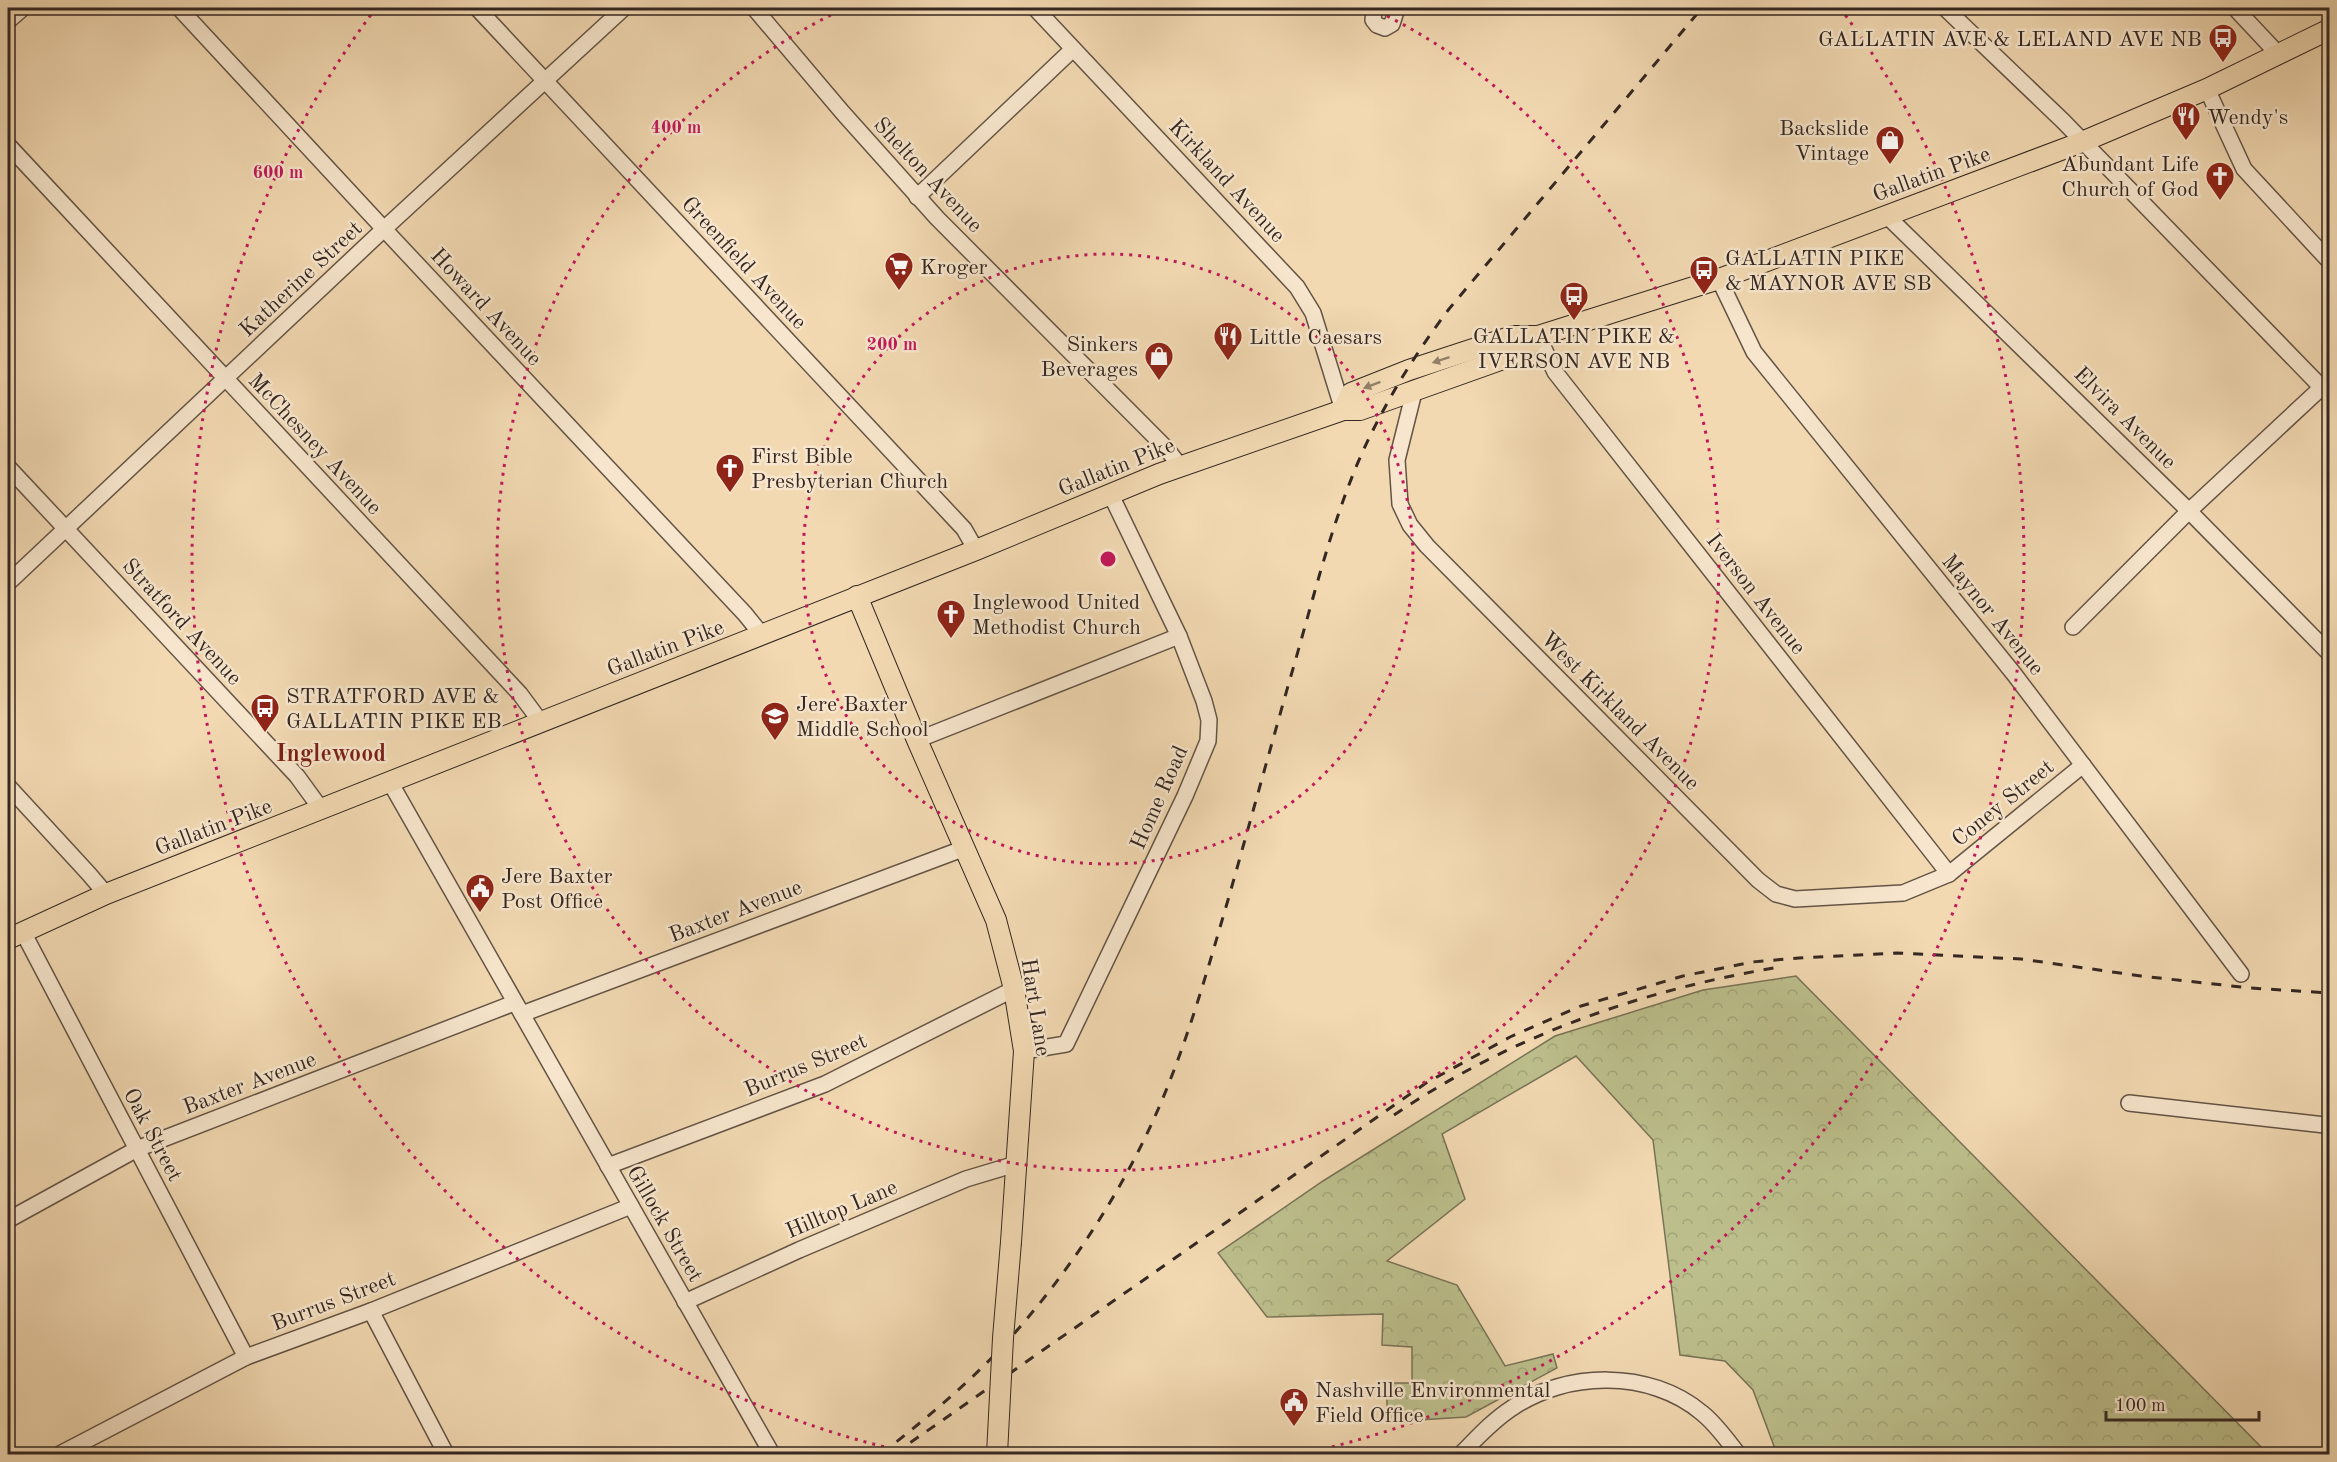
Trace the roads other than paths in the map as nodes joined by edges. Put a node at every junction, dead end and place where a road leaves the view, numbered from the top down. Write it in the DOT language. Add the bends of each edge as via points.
graph roads {
  1 [pos="23,8"];
  2 [pos="179,8"];
  3 [pos="477,8"];
  4 [pos="624,8"];
  5 [pos="754,8"];
  6 [pos="1035,8"];
  7 [pos="1377,8"];
  8 [pos="1397,8"];
  9 [pos="1945,8"];
  10 [pos="2235,8"];
  11 [pos="8,21"];
  12 [pos="2330,29"];
  13 [pos="1073,49"];
  14 [pos="2279,55"];
  15 [pos="545,81"];
  16 [pos="2207,89"];
  17 [pos="2082,142"];
  18 [pos="8,145"];
  19 [pos="917,196"];
  20 [pos="1886,215"];
  21 [pos="384,229"];
  22 [pos="2330,262"];
  23 [pos="1719,279"];
  24 [pos="1538,336"];
  25 [pos="226,379"];
  26 [pos="1413,392"];
  27 [pos="2325,392"];
  28 [pos="1343,410"];
  29 [pos="1180,466"];
  30 [pos="8,467"];
  31 [pos="1110,493"];
  32 [pos="2189,511"];
  33 [pos="66,528"];
  34 [pos="976,550"];
  35 [pos="8,583"];
  36 [pos="857,596"];
  37 [pos="2073,627"];
  38 [pos="762,635"];
  39 [pos="1179,636"];
  40 [pos="2330,654"];
  41 [pos="540,721"];
  42 [pos="917,740"];
  43 [pos="2083,765"];
  44 [pos="390,782"];
  45 [pos="8,786"];
  46 [pos="321,809"];
  47 [pos="965,848"];
  48 [pos="1949,874"];
  49 [pos="106,894"];
  50 [pos="15,935"];
  51 [pos="2241,974"];
  52 [pos="1014,989"];
  53 [pos="518,1009"];
  54 [pos="1024,1051"];
  55 [pos="2130,1103"];
  56 [pos="2330,1130"];
  57 [pos="137,1149"];
  58 [pos="1017,1164"];
  59 [pos="608,1166"];
  60 [pos="631,1206"];
  61 [pos="8,1220"];
  62 [pos="685,1302"];
  63 [pos="371,1311"];
  64 [pos="246,1357"];
  65 [pos="70,1452"];
  66 [pos="446,1455"];
  67 [pos="772,1455"];
  68 [pos="997,1455"];
  69 [pos="1461,1455"];
  70 [pos="1738,1455"];
  1 -- 11 [label="street"];
  2 -- 21 [label="street, Howard Avenue"];
  3 -- 15 [label="street, Greenfield Avenue"];
  4 -- 15 [label="street, Katherine Street"];
  5 -- 19 [label="street, Shelton Avenue"];
  6 -- 13 [label="street, Kirkland Avenue"];
  7 -- 8 [label="street" via="1373,20 1385,28 1392,24"];
  9 -- 17 [label="street"];
  10 -- 14 [label="street"];
  12 -- 14 [label="main road, Gallatin Pike"];
  13 -- 19 [label="street"];
  13 -- 28 [label="street, Kirkland Avenue" via="1297,287 1313,313"];
  14 -- 16 [label="main road, Gallatin Pike"];
  15 -- 21 [label="street, Katherine Street"];
  15 -- 34 [label="street, Greenfield Avenue" via="964,529"];
  16 -- 17 [label="main road, Gallatin Pike"];
  16 -- 22 [label="street" via="2244,169"];
  17 -- 20 [label="main road, Gallatin Pike"];
  17 -- 27 [label="street"];
  18 -- 25 [label="street, McChesney Avenue"];
  19 -- 29 [label="street, Shelton Avenue"];
  20 -- 23 [label="main road, Gallatin Pike"];
  20 -- 32 [label="street, Elvira Avenue"];
  21 -- 25 [label="street, Katherine Street"];
  21 -- 38 [label="street, Howard Avenue"];
  23 -- 24 [label="main road, Gallatin Pike"];
  23 -- 43 [label="street, Maynor Avenue" via="1754,352"];
  24 -- 26 [label="main road, Gallatin Pike" via="1522,352"];
  24 -- 28 [label="main road, Gallatin Pike, one-way" via="1513,336 1409,370 1351,393"];
  24 -- 48 [label="street, Iverson Avenue" via="1555,372"];
  25 -- 33 [label="street, Katherine Street"];
  25 -- 41 [label="street, McChesney Avenue" via="520,694"];
  26 -- 28 [label="main road, Gallatin Pike" via="1360,410"];
  26 -- 48 [label="street, West Kirkland Avenue" via="1397,460 1400,504 1410,525 1758,880 1776,894 1795,899 1903,893"];
  27 -- 32 [label="street"];
  28 -- 29 [label="main road, Gallatin Pike"];
  29 -- 31 [label="main road, Gallatin Pike"];
  30 -- 33 [label="street, Stratford Avenue"];
  31 -- 34 [label="main road, Gallatin Pike"];
  31 -- 39 [label="street, Home Road"];
  32 -- 37 [label="street"];
  32 -- 40 [label="street, Elvira Avenue"];
  33 -- 35 [label="street, Katherine Street"];
  33 -- 46 [label="street, Stratford Avenue" via="297,776"];
  34 -- 36 [label="main road, Gallatin Pike"];
  36 -- 38 [label="main road, Gallatin Pike"];
  36 -- 42 [label="main road, Hart Lane"];
  38 -- 41 [label="main road, Gallatin Pike"];
  39 -- 42 [label="street"];
  39 -- 54 [label="street, Home Road" via="1209,720 1208,741 1197,771 1066,1044"];
  41 -- 44 [label="main road, Gallatin Pike"];
  42 -- 47 [label="main road, Hart Lane"];
  43 -- 48 [label="street, Coney Street"];
  43 -- 51 [label="street, Maynor Avenue"];
  44 -- 46 [label="main road, Gallatin Pike"];
  44 -- 53 [label="street, Gillock Street"];
  45 -- 49 [label="street"];
  46 -- 49 [label="main road, Gallatin Pike"];
  47 -- 52 [label="main road, Hart Lane" via="996,920"];
  47 -- 53 [label="street, Baxter Avenue"];
  49 -- 50 [label="main road, Gallatin Pike"];
  50 -- 57 [label="street, Oak Street"];
  52 -- 54 [label="main road, Hart Lane"];
  52 -- 59 [label="street, Burrus Street" via="825,1084"];
  53 -- 57 [label="street, Baxter Avenue"];
  53 -- 59 [label="street, Gillock Street"];
  54 -- 58 [label="main road, Hart Lane"];
  55 -- 56 [label="street" via="2325,1125"];
  57 -- 61 [label="street, Baxter Avenue"];
  57 -- 64 [label="street, Oak Street"];
  58 -- 62 [label="street, Hilltop Lane" via="966,1179"];
  58 -- 68 [label="main road, Hart Lane, bridge"];
  59 -- 60 [label="street, Gillock Street"];
  60 -- 62 [label="street, Gillock Street"];
  60 -- 63 [label="street, Burrus Street"];
  62 -- 67 [label="street, Gillock Street"];
  63 -- 64 [label="street, Burrus Street"];
  63 -- 66 [label="street"];
  64 -- 65 [label="street, Burrus Street"];
  69 -- 70 [label="street" via="1496,1420 1540,1392 1574,1382 1610,1380 1676,1395 1702,1413"];
}
